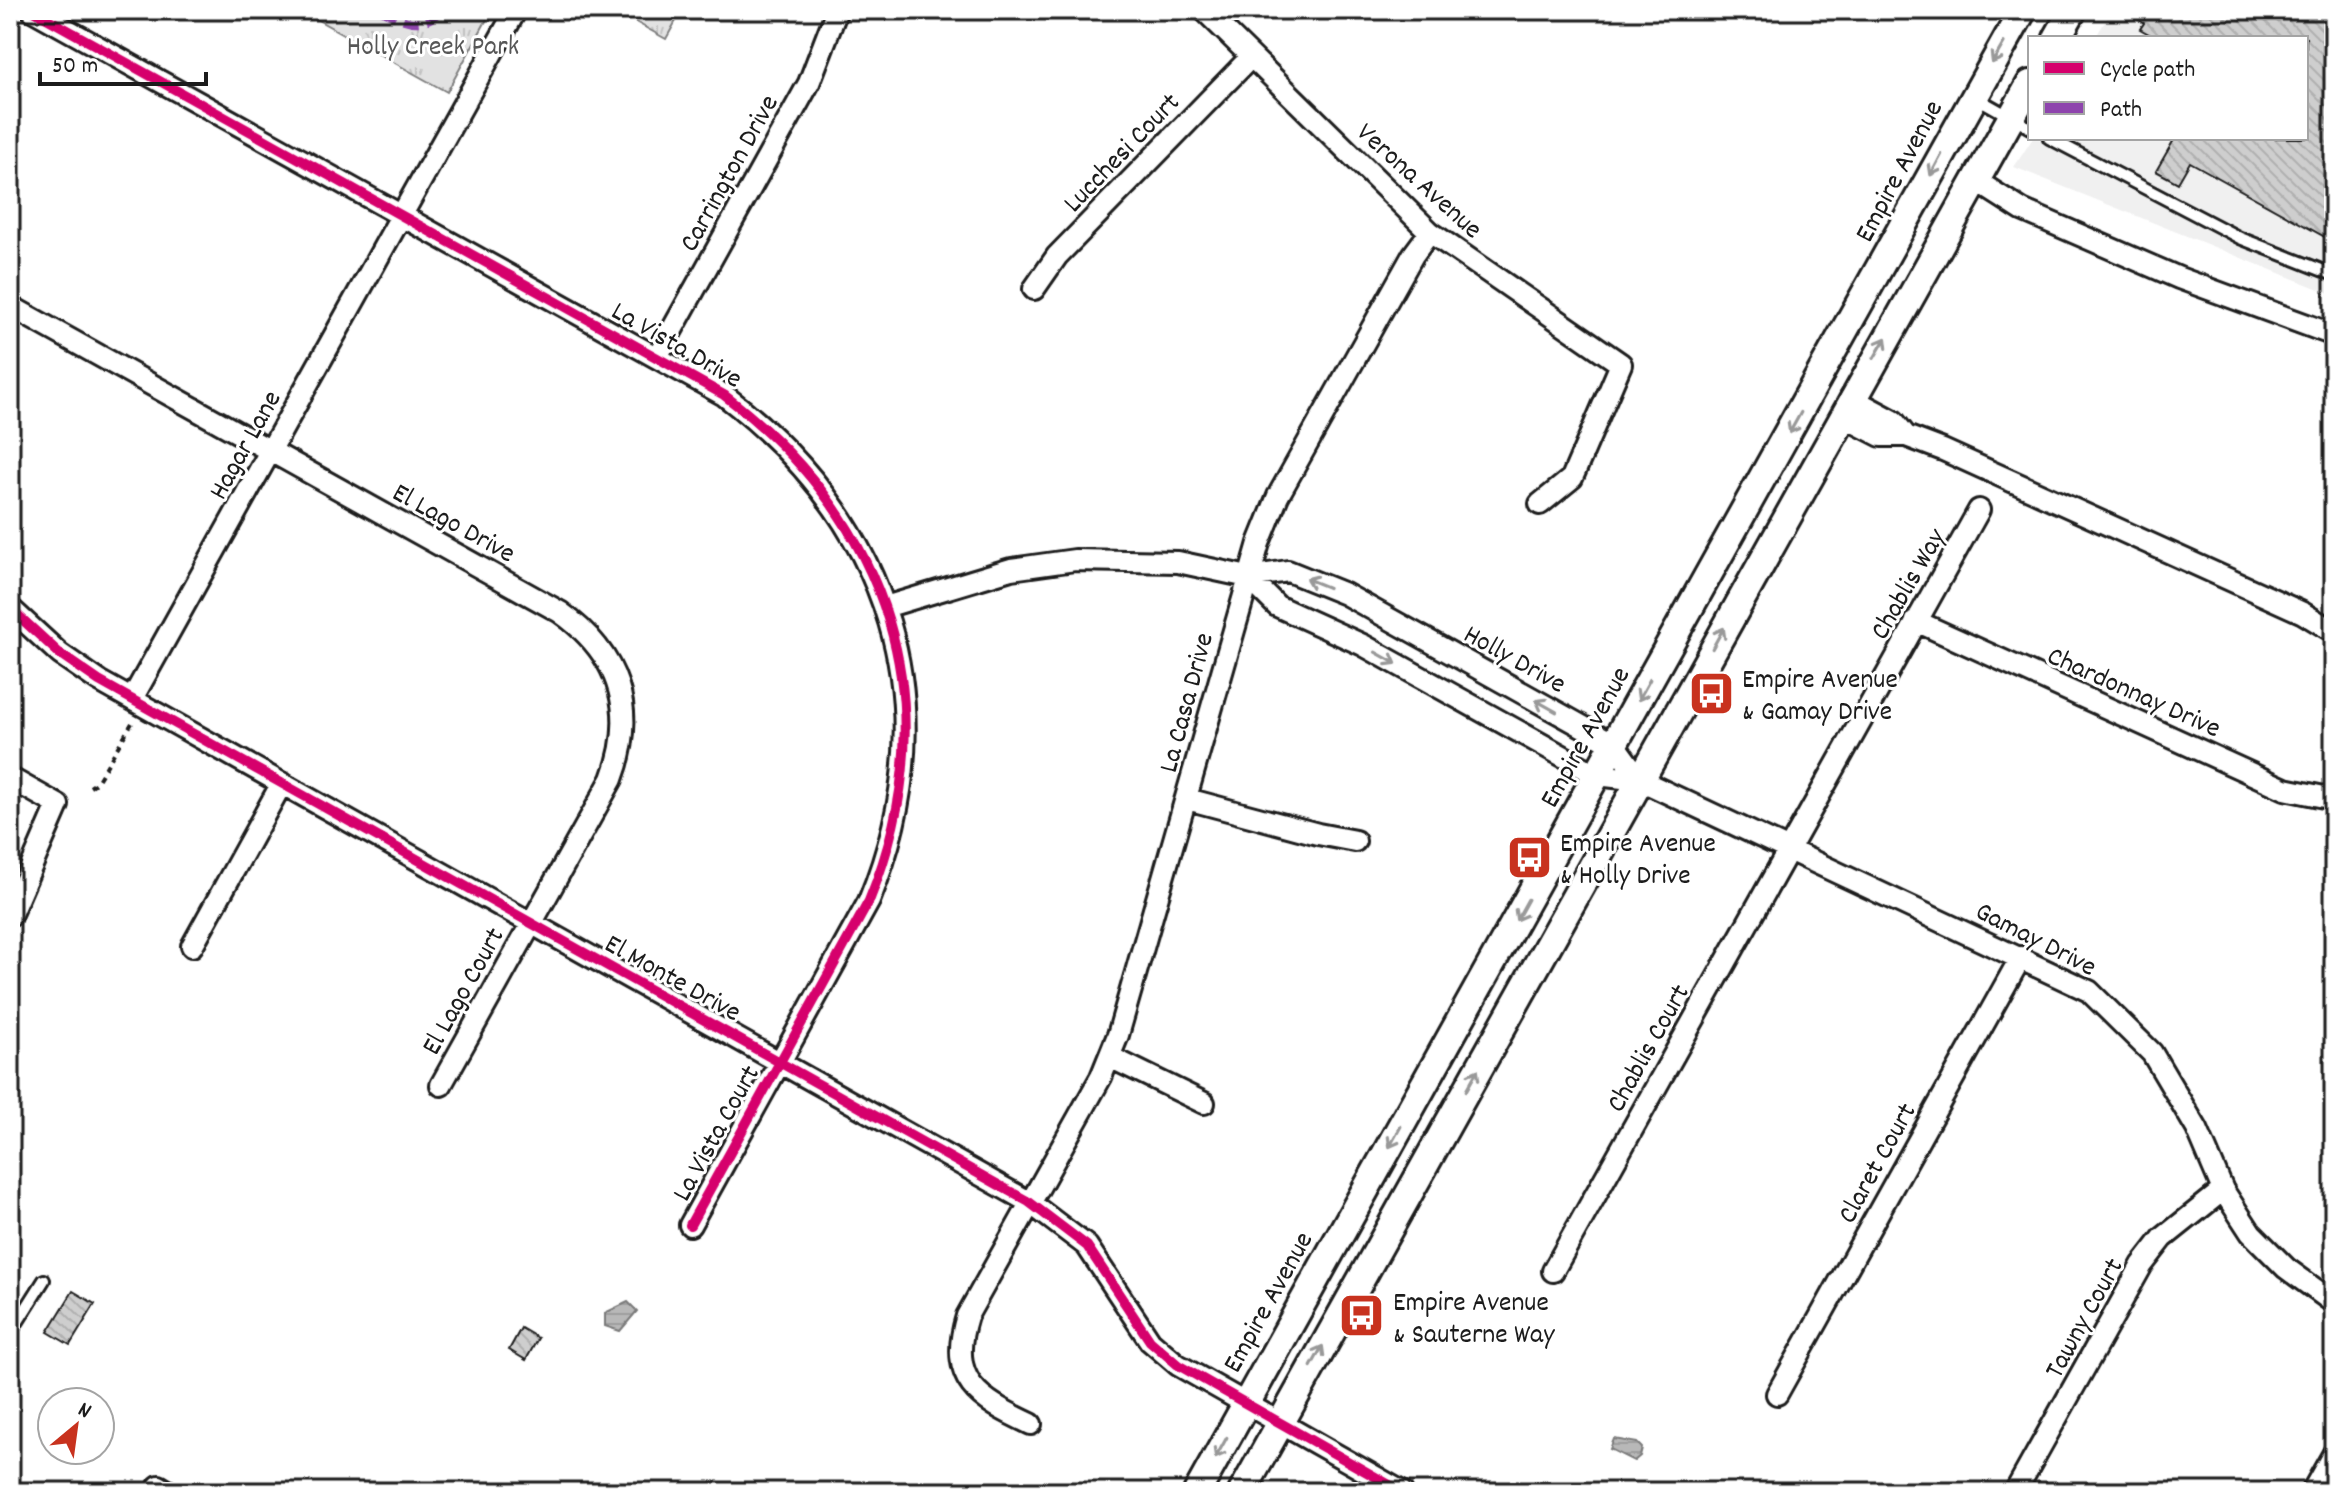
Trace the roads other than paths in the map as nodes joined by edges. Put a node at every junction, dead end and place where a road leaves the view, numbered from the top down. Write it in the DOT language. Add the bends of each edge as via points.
graph roads {
  1 [pos="32,10"];
  2 [pos="516,10"];
  3 [pos="837,10"];
  4 [pos="1204,10"];
  5 [pos="2023,10"];
  6 [pos="2073,10"];
  7 [pos="2058,36"];
  8 [pos="1251,57"];
  9 [pos="2028,92"];
  10 [pos="1973,96"];
  11 [pos="2020,123"];
  12 [pos="2053,140"];
  13 [pos="1975,180"];
  14 [pos="402,215"];
  15 [pos="1430,232"];
  16 [pos="1880,269"];
  17 [pos="2334,275"];
  18 [pos="1034,289"];
  19 [pos="10,306"];
  20 [pos="2334,335"];
  21 [pos="657,357"];
  22 [pos="1846,407"];
  23 [pos="271,450"];
  24 [pos="1540,504"];
  25 [pos="1979,510"];
  26 [pos="1248,577"];
  27 [pos="885,607"];
  28 [pos="10,608"];
  29 [pos="1916,621"];
  30 [pos="2334,632"];
  31 [pos="132,699"];
  32 [pos="1614,744"];
  33 [pos="1597,775"];
  34 [pos="10,778"];
  35 [pos="1640,780"];
  36 [pos="282,783"];
  37 [pos="1187,799"];
  38 [pos="2334,799"];
  39 [pos="1355,841"];
  40 [pos="1787,851"];
  41 [pos="10,916"];
  42 [pos="531,924"];
  43 [pos="192,946"];
  44 [pos="2021,957"];
  45 [pos="1110,1057"];
  46 [pos="780,1062"];
  47 [pos="441,1085"];
  48 [pos="1204,1103"];
  49 [pos="2223,1190"];
  50 [pos="1029,1202"];
  51 [pos="690,1225"];
  52 [pos="1553,1271"];
  53 [pos="44,1280"];
  54 [pos="2334,1303"];
  55 [pos="10,1334"];
  56 [pos="1777,1394"];
  57 [pos="1244,1404"];
  58 [pos="1031,1424"];
  59 [pos="1279,1424"];
  60 [pos="2334,1453"];
  61 [pos="1197,1492"];
  62 [pos="1242,1492"];
  63 [pos="1402,1492"];
  64 [pos="2015,1492"];
  65 [pos="2312,1492"];
  1 -- 14 [label="street, La Vista Drive"];
  2 -- 14 [label="street, Hagar Lane"];
  3 -- 21 [label="street, Carrington Drive" via="809,83"];
  4 -- 8 [label="street, Verona Avenue"];
  5 -- 10 [label="main road, Empire Avenue, one-way"];
  6 -- 7 [label="main road"];
  8 -- 15 [label="street, Verona Avenue"];
  8 -- 18 [label="street, Lucchesi Court" via="1057,256"];
  9 -- 11 [label="main road"];
  10 -- 11 [label="lane"];
  10 -- 16 [label="main road, Empire Avenue, one-way"];
  11 -- 13 [label="main road"];
  12 -- 17 [label="lane" via="2240,238"];
  13 -- 20 [label="street" via="2022,210 2179,278"];
  22 -- 13 [label="main road, one-way"];
  14 -- 21 [label="street, La Vista Drive"];
  14 -- 23 [label="street, Hagar Lane"];
  15 -- 24 [label="street, Verona Avenue" via="1621,364 1572,478"];
  15 -- 26 [label="street, La Casa Drive" via="1278,496"];
  16 -- 22 [label="main road" via="1868,319 1830,391"];
  16 -- 32 [label="main road, Empire Avenue, one-way"];
  19 -- 23 [label="street, El Lago Drive"];
  21 -- 27 [label="street, La Vista Drive" via="724,395 796,457 854,536"];
  22 -- 30 [label="street" via="1881,436 1906,436 2303,613"];
  35 -- 22 [label="main road, one-way"];
  23 -- 31 [label="street, Hagar Lane"];
  23 -- 42 [label="street, El Lago Drive" via="560,612 605,654 621,699 624,748"];
  25 -- 29 [label="street, Chablis Way"];
  26 -- 27 [label="street, Holly Drive" via="1178,562 1075,560 1011,569"];
  32 -- 26 [label="street, Holly Drive, one-way" via="1345,594 1288,571"];
  26 -- 33 [label="street, one-way" via="1277,606 1363,645"];
  26 -- 37 [label="street, La Casa Drive"];
  27 -- 46 [label="street, La Vista Drive" via="904,694 905,752 891,842 869,901"];
  28 -- 31 [label="street, El Monte Drive" via="79,668"];
  29 -- 38 [label="street, Chardonnay Drive" via="2285,789"];
  29 -- 40 [label="street, Chablis Way"];
  31 -- 36 [label="street, El Monte Drive"];
  32 -- 33 [label="main road, Empire Avenue"];
  32 -- 35 [label="street, Holly Drive"];
  33 -- 35 [label="street"];
  33 -- 57 [label="main road, Empire Avenue, one-way"];
  34 -- 41 [label="street" via="58,805"];
  35 -- 40 [label="street, Gamay Drive"];
  59 -- 35 [label="main road, one-way"];
  36 -- 42 [label="street, El Monte Drive"];
  36 -- 43 [label="street"];
  37 -- 39 [label="street"];
  37 -- 45 [label="street, La Casa Drive"];
  40 -- 44 [label="street, Gamay Drive"];
  40 -- 52 [label="street, Chablis Court"];
  42 -- 46 [label="street, El Monte Drive"];
  42 -- 47 [label="street, El Lago Court"];
  44 -- 49 [label="street, Gamay Drive" via="2089,991 2152,1053 2197,1129"];
  44 -- 56 [label="street, Claret Court"];
  45 -- 48 [label="street"];
  45 -- 50 [label="street, La Casa Drive"];
  46 -- 50 [label="street, El Monte Drive"];
  46 -- 51 [label="street, La Vista Court"];
  49 -- 54 [label="street, Gamay Drive" via="2251,1233 2286,1268"];
  49 -- 64 [label="street, Tawny Court" via="2163,1238 2142,1265"];
  50 -- 57 [label="street, El Monte Drive" via="1087,1246 1150,1341 1178,1365"];
  50 -- 58 [label="street, La Casa Drive" via="960,1338 969,1382 987,1404"];
  53 -- 55 [label="lane"];
  57 -- 59 [label="street, El Monte Drive"];
  57 -- 61 [label="main road, Empire Avenue, one-way"];
  59 -- 62 [label="main road"];
  59 -- 63 [label="street, El Monte Drive"];
  60 -- 65 [label="street"];
}
